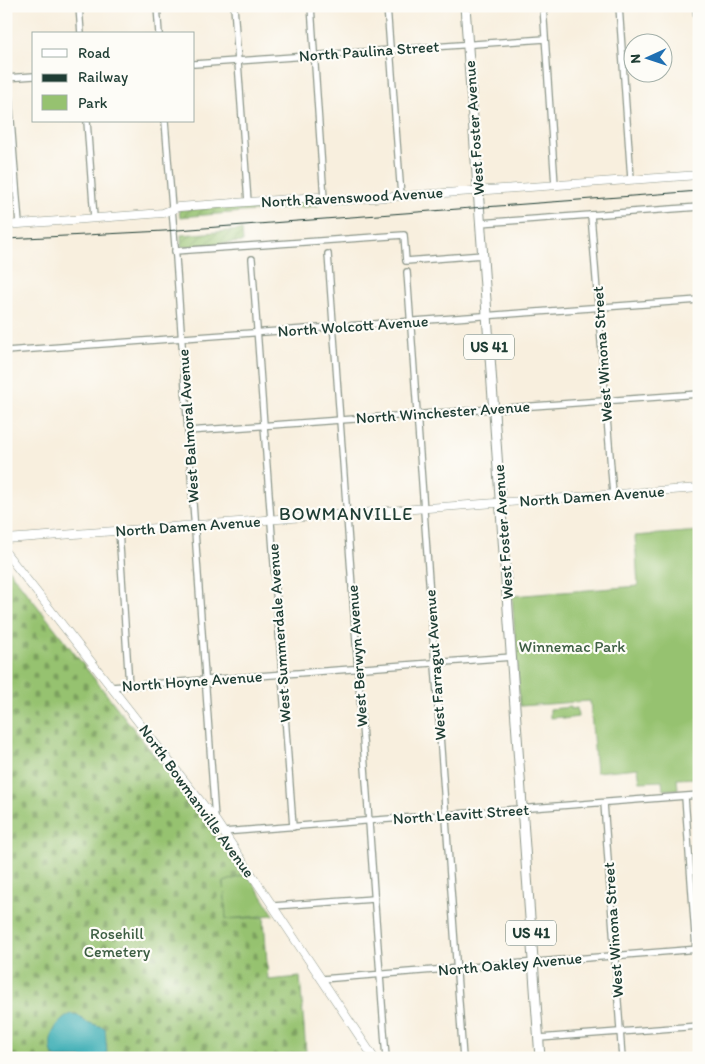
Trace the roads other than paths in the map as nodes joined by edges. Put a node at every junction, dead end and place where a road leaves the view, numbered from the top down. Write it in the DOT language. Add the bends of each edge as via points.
graph roads {
  1 [pos="79,6"];
  2 [pos="157,6"];
  3 [pos="234,6"];
  4 [pos="311,6"];
  5 [pos="387,6"];
  6 [pos="465,6"];
  7 [pos="543,6"];
  8 [pos="619,6"];
  9 [pos="696,6"];
  10 [pos="81,32"];
  11 [pos="159,32"];
  12 [pos="545,39"];
  13 [pos="468,45"];
  14 [pos="699,47"];
  15 [pos="390,50"];
  16 [pos="314,55"];
  17 [pos="6,56"];
  18 [pos="238,60"];
  19 [pos="195,64"];
  20 [pos="32,76"];
  21 [pos="7,78"];
  22 [pos="88,122"];
  23 [pos="165,122"];
  24 [pos="699,175"];
  25 [pos="632,179"];
  26 [pos="555,185"];
  27 [pos="478,191"];
  28 [pos="401,196"];
  29 [pos="324,199"];
  30 [pos="248,202"];
  31 [pos="699,207"];
  32 [pos="172,209"];
  33 [pos="592,214"];
  34 [pos="94,218"];
  35 [pos="480,223"];
  36 [pos="18,224"];
  37 [pos="6,225"];
  38 [pos="175,250"];
  39 [pos="328,254"];
  40 [pos="483,255"];
  41 [pos="252,259"];
  42 [pos="407,272"];
  43 [pos="699,300"];
  44 [pos="598,307"];
  45 [pos="487,316"];
  46 [pos="410,322"];
  47 [pos="334,327"];
  48 [pos="257,333"];
  49 [pos="182,338"];
  50 [pos="6,351"];
  51 [pos="699,394"];
  52 [pos="605,400"];
  53 [pos="494,408"];
  54 [pos="417,414"];
  55 [pos="340,420"];
  56 [pos="264,426"];
  57 [pos="188,431"];
  58 [pos="699,488"];
  59 [pos="612,494"];
  60 [pos="501,503"];
  61 [pos="424,508"];
  62 [pos="347,514"];
  63 [pos="271,520"];
  64 [pos="195,526"];
  65 [pos="118,531"];
  66 [pos="6,539"];
  67 [pos="6,553"];
  68 [pos="512,657"];
  69 [pos="435,663"];
  70 [pos="358,669"];
  71 [pos="282,674"];
  72 [pos="206,680"];
  73 [pos="129,686"];
  74 [pos="111,687"];
  75 [pos="699,796"];
  76 [pos="685,797"];
  77 [pos="604,803"];
  78 [pos="522,809"];
  79 [pos="446,815"];
  80 [pos="216,821"];
  81 [pos="369,821"];
  82 [pos="293,827"];
  83 [pos="223,832"];
  84 [pos="374,899"];
  85 [pos="273,906"];
  86 [pos="697,949"];
  87 [pos="615,956"];
  88 [pos="533,962"];
  89 [pos="457,968"];
  90 [pos="380,974"];
  91 [pos="322,979"];
  92 [pos="699,1026"];
  93 [pos="620,1032"];
  94 [pos="538,1038"];
  95 [pos="374,1058"];
  96 [pos="386,1058"];
  97 [pos="463,1058"];
  98 [pos="540,1058"];
  99 [pos="622,1058"];
  1 -- 10 [label="street"];
  2 -- 11 [label="street"];
  3 -- 18 [label="street"];
  4 -- 16 [label="street"];
  5 -- 15 [label="street"];
  6 -- 13 [label="main road, West Foster Avenue / US 41"];
  7 -- 12 [label="street"];
  8 -- 25 [label="street"];
  9 -- 14 [label="street"];
  12 -- 13 [label="street, North Paulina Street"];
  12 -- 26 [label="street"];
  13 -- 15 [label="street, North Paulina Street"];
  13 -- 27 [label="main road, West Foster Avenue / US 41"];
  15 -- 16 [label="street, North Paulina Street"];
  15 -- 28 [label="street"];
  16 -- 18 [label="street, North Paulina Street"];
  16 -- 29 [label="street"];
  17 -- 21 [label="street"];
  18 -- 19 [label="street, North Paulina Street"];
  18 -- 30 [label="street"];
  20 -- 21 [label="street"];
  21 -- 36 [label="street"];
  22 -- 34 [label="street"];
  23 -- 32 [label="street, West Balmoral Avenue"];
  24 -- 25 [label="street, North Ravenswood Avenue"];
  25 -- 26 [label="street, North Ravenswood Avenue"];
  26 -- 27 [label="street, North Ravenswood Avenue"];
  27 -- 28 [label="street, North Ravenswood Avenue"];
  27 -- 35 [label="main road, West Foster Avenue / US 41"];
  28 -- 29 [label="street, North Ravenswood Avenue"];
  29 -- 30 [label="street, North Ravenswood Avenue"];
  30 -- 32 [label="street, North Ravenswood Avenue"];
  31 -- 33 [label="street"];
  32 -- 34 [label="street, North Ravenswood Avenue" via="163,213"];
  32 -- 38 [label="street, West Balmoral Avenue"];
  33 -- 35 [label="street"];
  33 -- 44 [label="street, West Winona Street"];
  34 -- 36 [label="street, North Ravenswood Avenue"];
  35 -- 40 [label="main road, West Foster Avenue / US 41"];
  36 -- 37 [label="street, North Ravenswood Avenue"];
  38 -- 40 [label="street" via="404,235 406,261"];
  38 -- 49 [label="street, West Balmoral Avenue"];
  39 -- 47 [label="street, West Berwyn Avenue"];
  40 -- 45 [label="main road, West Foster Avenue / US 41"];
  41 -- 48 [label="street, West Summerdale Avenue"];
  42 -- 46 [label="street, West Farragut Avenue"];
  43 -- 44 [label="street, North Wolcott Avenue"];
  44 -- 45 [label="street, North Wolcott Avenue"];
  44 -- 52 [label="street, West Winona Street"];
  45 -- 46 [label="street, North Wolcott Avenue"];
  45 -- 53 [label="main road, West Foster Avenue / US 41"];
  46 -- 47 [label="street, North Wolcott Avenue"];
  46 -- 54 [label="street, West Farragut Avenue"];
  47 -- 48 [label="street, North Wolcott Avenue"];
  47 -- 55 [label="street, West Berwyn Avenue"];
  48 -- 49 [label="street, North Wolcott Avenue"];
  48 -- 56 [label="street, West Summerdale Avenue"];
  49 -- 50 [label="street, North Wolcott Avenue"];
  49 -- 57 [label="street, West Balmoral Avenue"];
  51 -- 52 [label="street, North Winchester Avenue"];
  52 -- 53 [label="street, North Winchester Avenue"];
  52 -- 59 [label="street, West Winona Street"];
  53 -- 54 [label="street, North Winchester Avenue"];
  53 -- 60 [label="main road, West Foster Avenue / US 41"];
  54 -- 55 [label="street, North Winchester Avenue"];
  54 -- 61 [label="street, West Farragut Avenue"];
  55 -- 56 [label="street, North Winchester Avenue"];
  55 -- 62 [label="street, West Berwyn Avenue"];
  56 -- 57 [label="street, North Winchester Avenue"];
  56 -- 63 [label="street, West Summerdale Avenue"];
  57 -- 64 [label="street, West Balmoral Avenue"];
  58 -- 59 [label="street, North Damen Avenue"];
  59 -- 60 [label="street, North Damen Avenue"];
  60 -- 61 [label="street, North Damen Avenue"];
  60 -- 68 [label="main road, West Foster Avenue / US 41"];
  61 -- 62 [label="street, North Damen Avenue"];
  61 -- 69 [label="street, West Farragut Avenue"];
  62 -- 63 [label="street, North Damen Avenue"];
  62 -- 70 [label="street, West Berwyn Avenue"];
  63 -- 64 [label="street, North Damen Avenue"];
  63 -- 71 [label="street, West Summerdale Avenue"];
  64 -- 65 [label="street, North Damen Avenue"];
  64 -- 72 [label="street, West Balmoral Avenue"];
  65 -- 66 [label="street, North Damen Avenue"];
  65 -- 73 [label="street"];
  67 -- 74 [label="street, North Bowmanville Avenue"];
  68 -- 69 [label="street, North Hoyne Avenue"];
  68 -- 78 [label="main road, West Foster Avenue / US 41"];
  69 -- 70 [label="street, North Hoyne Avenue"];
  69 -- 79 [label="street, West Farragut Avenue"];
  70 -- 71 [label="street, North Hoyne Avenue"];
  70 -- 81 [label="street, West Berwyn Avenue"];
  71 -- 72 [label="street, North Hoyne Avenue"];
  71 -- 82 [label="street, West Summerdale Avenue"];
  72 -- 73 [label="street, North Hoyne Avenue"];
  72 -- 80 [label="street, West Balmoral Avenue"];
  73 -- 74 [label="street, North Hoyne Avenue"];
  74 -- 80 [label="street, North Bowmanville Avenue"];
  75 -- 76 [label="street, North Leavitt Street"];
  76 -- 77 [label="street, North Leavitt Street"];
  76 -- 86 [label="street"];
  77 -- 78 [label="street, North Leavitt Street"];
  77 -- 87 [label="street, West Winona Street"];
  78 -- 79 [label="street, North Leavitt Street"];
  78 -- 88 [label="main road, West Foster Avenue / US 41"];
  79 -- 81 [label="street, North Leavitt Street"];
  79 -- 89 [label="street, West Farragut Avenue"];
  80 -- 83 [label="street, North Bowmanville Avenue"];
  81 -- 82 [label="street, North Leavitt Street"];
  81 -- 84 [label="street, West Berwyn Avenue"];
  82 -- 83 [label="street, North Leavitt Street"];
  83 -- 85 [label="street, North Bowmanville Avenue"];
  84 -- 85 [label="street"];
  84 -- 90 [label="street, West Berwyn Avenue"];
  85 -- 91 [label="street, North Bowmanville Avenue"];
  86 -- 87 [label="street, North Oakley Avenue"];
  87 -- 88 [label="street, North Oakley Avenue"];
  87 -- 93 [label="street, West Winona Street"];
  88 -- 89 [label="street, North Oakley Avenue"];
  88 -- 94 [label="main road, West Foster Avenue / US 41"];
  89 -- 90 [label="street, North Oakley Avenue"];
  89 -- 97 [label="street, West Farragut Avenue"];
  90 -- 91 [label="street, North Oakley Avenue"];
  90 -- 96 [label="street, West Berwyn Avenue"];
  91 -- 95 [label="street, North Bowmanville Avenue"];
  92 -- 93 [label="street"];
  93 -- 94 [label="street"];
  93 -- 99 [label="street, West Winona Street"];
  94 -- 98 [label="main road, West Foster Avenue / US 41"];
}
